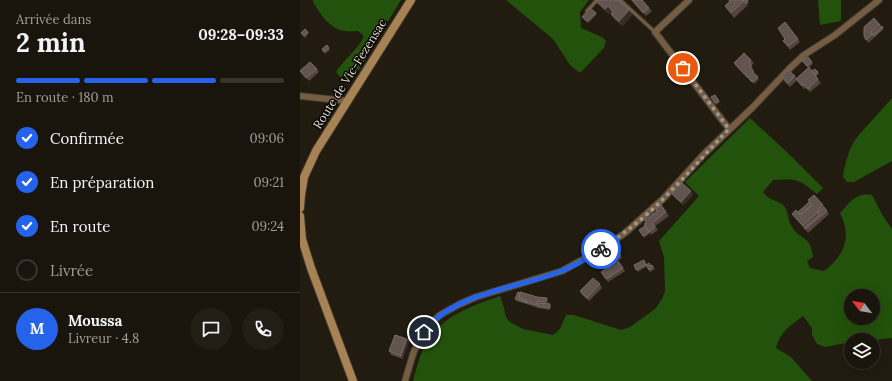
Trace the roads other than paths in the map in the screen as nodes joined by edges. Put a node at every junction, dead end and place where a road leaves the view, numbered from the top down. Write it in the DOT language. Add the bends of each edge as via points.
graph roads {
  1 [pos="411,0"];
  2 [pos="597,0"];
  3 [pos="620,0"];
  4 [pos="689,0"];
  5 [pos="879,0"];
  6 [pos="587,12"];
  7 [pos="655,32"];
  8 [pos="300,96"];
  9 [pos="347,100"];
  10 [pos="729,129"];
  11 [pos="302,178"];
  12 [pos="300,208"];
  13 [pos="300,216"];
  14 [pos="353,381"];
  15 [pos="405,381"];
  1 -- 9 [label="main road, Route de Vic-Fezensac"];
  2 -- 6 [label="lane"];
  3 -- 7 [label="lane"];
  4 -- 7 [label="street"];
  5 -- 10 [label="street" via="840,32 804,55"];
  7 -- 10 [label="street"];
  8 -- 9 [label="street"];
  9 -- 11 [label="main road, Route de Vic-Fezensac"];
  10 -- 15 [label="street" via="663,199 630,229 602,249 562,271 476,297 440,316 429,325 420,338"];
  11 -- 12 [label="main road, Route de Vic-Fezensac"];
  13 -- 14 [label="main road" via="302,239 311,268"];
}
